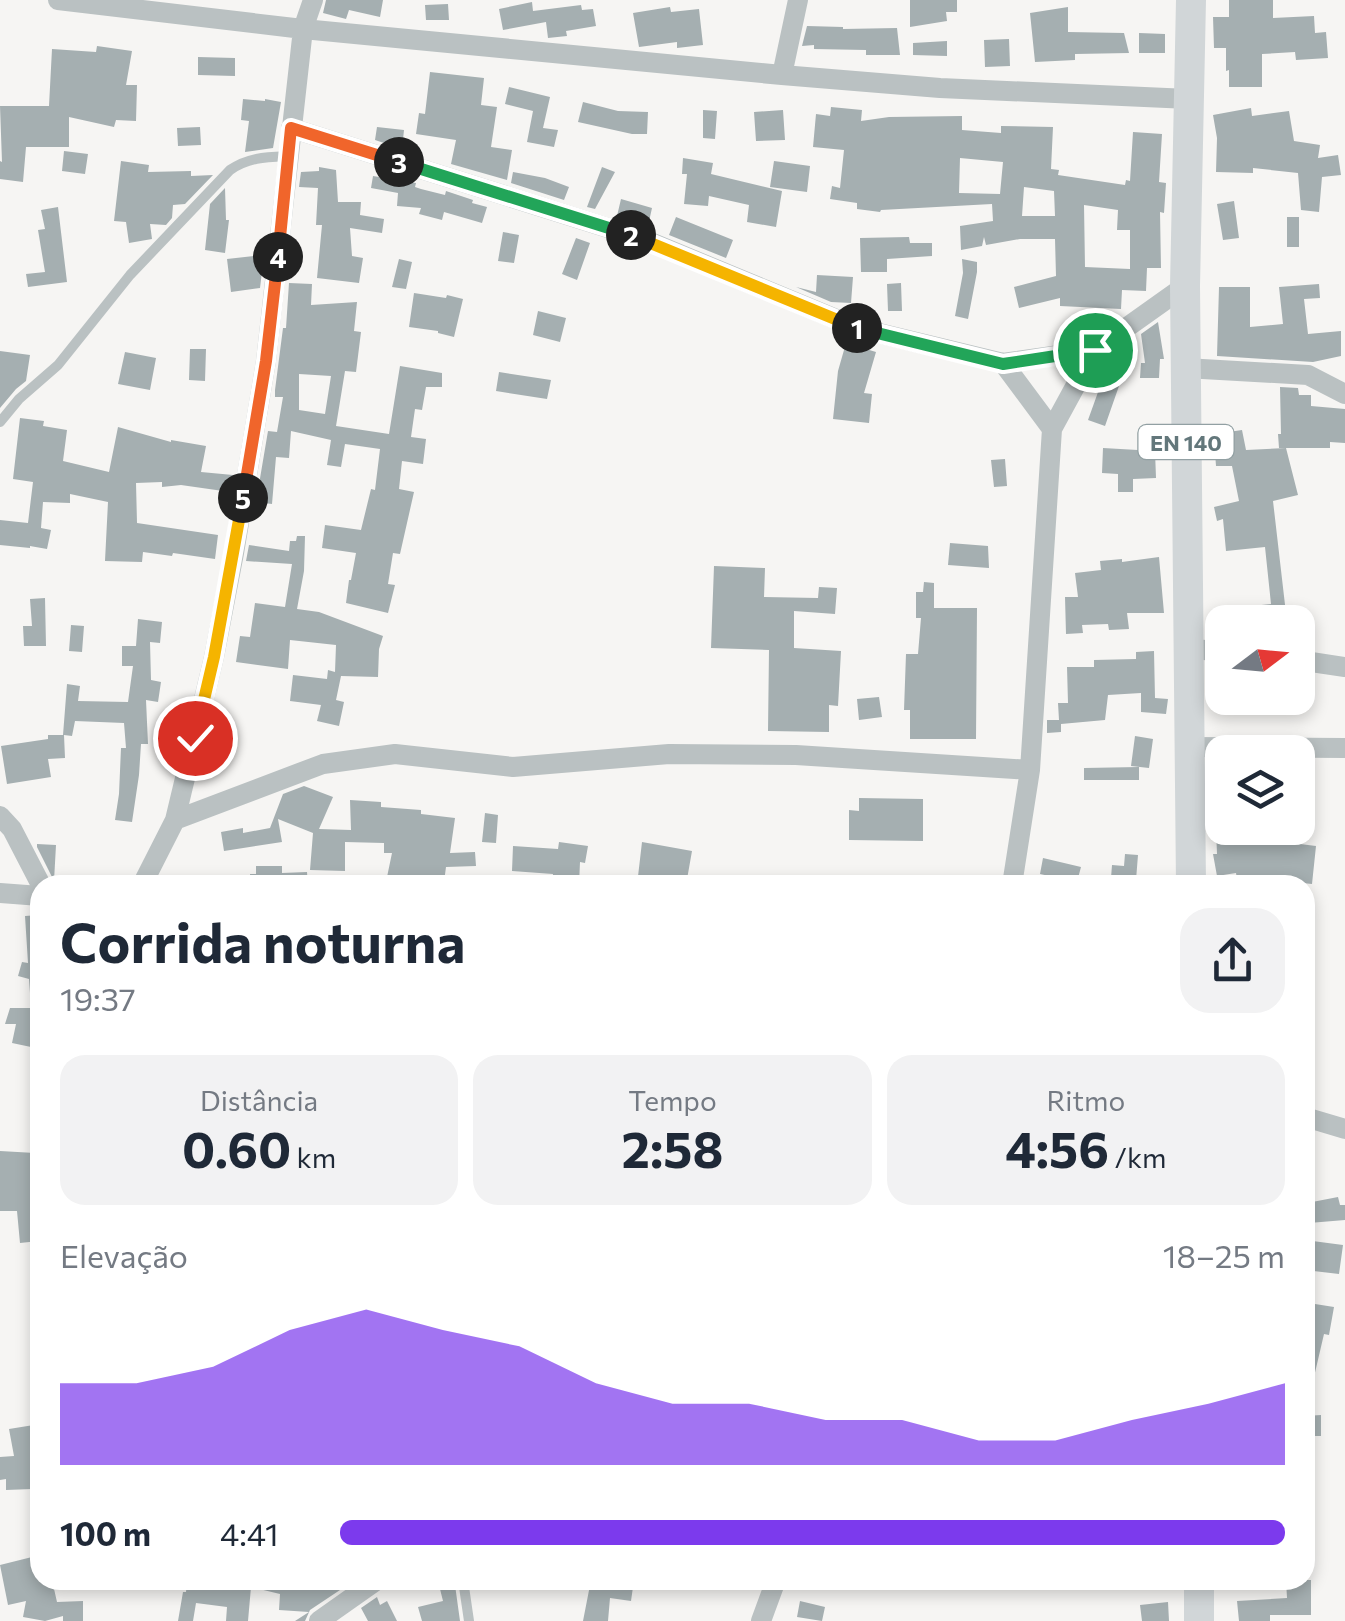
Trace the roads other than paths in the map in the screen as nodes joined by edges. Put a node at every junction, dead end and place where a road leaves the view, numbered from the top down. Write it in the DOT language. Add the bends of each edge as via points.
graph roads {
  1 [pos="58,0"];
  2 [pos="314,0"];
  3 [pos="798,0"];
  4 [pos="1191,0"];
  5 [pos="302,28"];
  6 [pos="782,75"];
  7 [pos="1189,99"];
  8 [pos="291,128"];
  9 [pos="289,156"];
  10 [pos="1185,286"];
  11 [pos="1095,350"];
  12 [pos="1003,364"];
  13 [pos="1185,368"];
  14 [pos="1345,394"];
  15 [pos="0,422"];
  16 [pos="1052,429"];
  17 [pos="1188,648"];
  18 [pos="1205,650"];
  19 [pos="1315,663"];
  20 [pos="1345,667"];
  21 [pos="1190,747"];
  22 [pos="1345,748"];
  23 [pos="1030,770"];
  24 [pos="0,816"];
  25 [pos="176,820"];
  26 [pos="36,875"];
  27 [pos="147,875"];
  28 [pos="1014,875"];
  29 [pos="1191,875"];
  30 [pos="0,893"];
  31 [pos="30,895"];
  32 [pos="1315,1120"];
  33 [pos="1345,1129"];
  34 [pos="362,1590"];
  35 [pos="464,1590"];
  36 [pos="772,1590"];
  37 [pos="1198,1590"];
  38 [pos="320,1621"];
  39 [pos="469,1621"];
  40 [pos="761,1621"];
  41 [pos="1199,1621"];
  1 -- 5 [label="street"];
  2 -- 5 [label="street"];
  3 -- 6 [label="street"];
  4 -- 7 [label="main road, EN 140"];
  5 -- 6 [label="street"];
  5 -- 8 [label="street"];
  6 -- 7 [label="street"];
  7 -- 10 [label="main road, EN 140"];
  8 -- 9 [label="street"];
  8 -- 12 [label="street" via="643,239 858,328"];
  9 -- 15 [label="lane" via="257,158 230,170"];
  9 -- 25 [label="street" via="266,361 234,552"];
  10 -- 11 [label="street"];
  10 -- 13 [label="main road, EN 140"];
  11 -- 12 [label="street"];
  11 -- 16 [label="street"];
  12 -- 16 [label="street"];
  13 -- 14 [label="street" via="1308,375"];
  13 -- 17 [label="main road, EN 140"];
  16 -- 23 [label="street"];
  17 -- 18 [label="street"];
  17 -- 21 [label="main road, EN 140"];
  19 -- 20 [label="street"];
  21 -- 22 [label="street"];
  21 -- 29 [label="main road, EN 140"];
  23 -- 25 [label="street" via="688,754 513,767 395,754 323,764"];
  23 -- 28 [label="street"];
  24 -- 26 [label="street"];
  25 -- 27 [label="street"];
  30 -- 31 [label="street"];
  32 -- 33 [label="street"];
  34 -- 38 [label="street"];
  35 -- 39 [label="lane"];
  36 -- 40 [label="street"];
  37 -- 41 [label="main road"];
}
